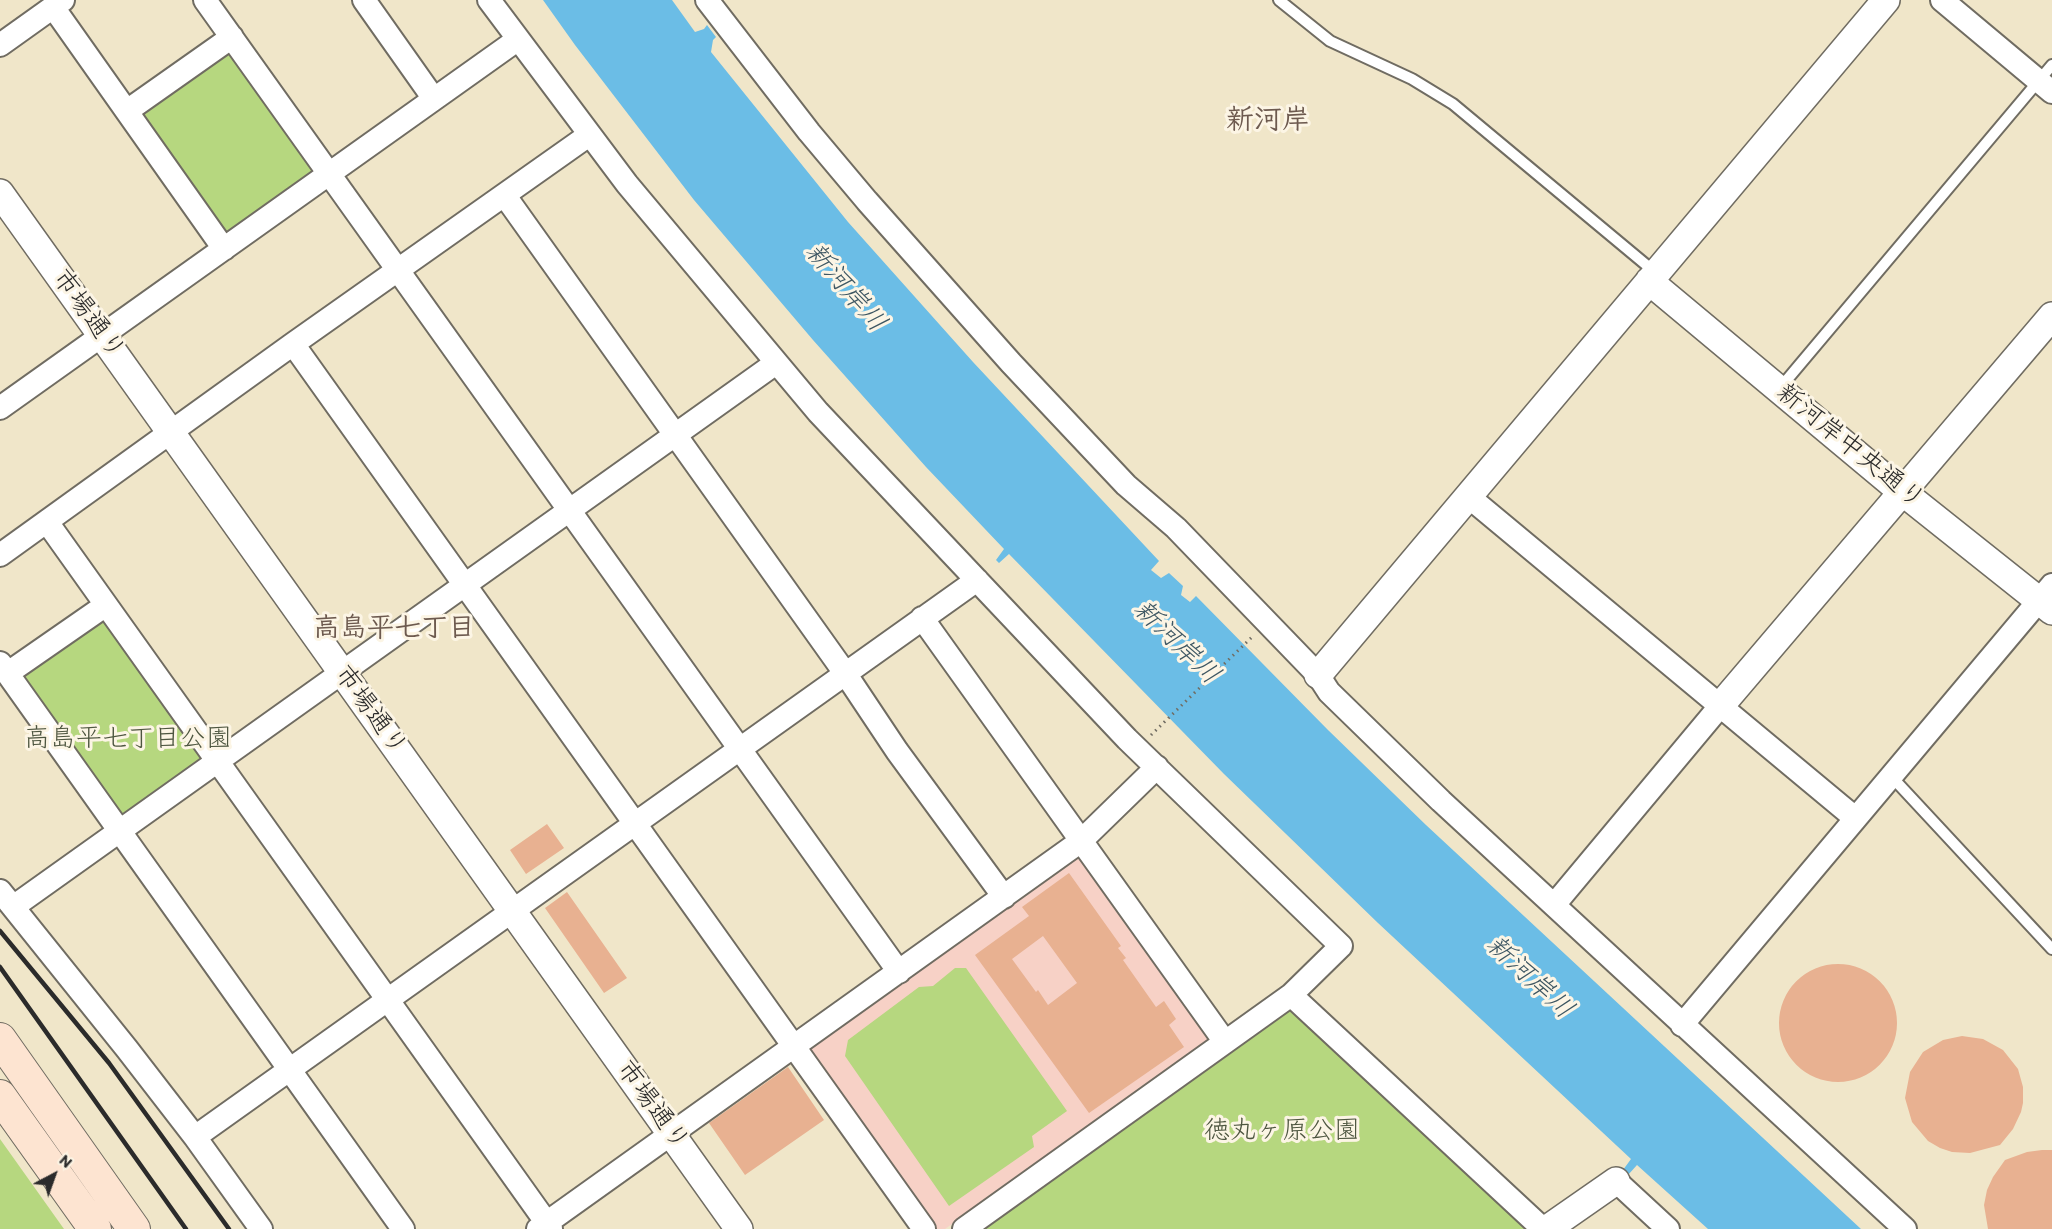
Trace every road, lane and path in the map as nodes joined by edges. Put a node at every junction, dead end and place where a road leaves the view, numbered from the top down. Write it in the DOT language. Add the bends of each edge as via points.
graph roads {
  1 [pos="205,0"];
  2 [pos="364,0"];
  3 [pos="489,0"];
  4 [pos="707,0"];
  5 [pos="1279,0"];
  6 [pos="1886,0"];
  7 [pos="1942,0"];
  8 [pos="58,4"];
  9 [pos="232,37"];
  10 [pos="517,40"];
  11 [pos="0,45"];
  12 [pos="2048,79"];
  13 [pos="434,99"];
  14 [pos="128,111"];
  15 [pos="589,135"];
  16 [pos="329,174"];
  17 [pos="0,192"];
  18 [pos="505,196"];
  19 [pos="224,249"];
  20 [pos="399,269"];
  21 [pos="1653,277"];
  22 [pos="2052,316"];
  23 [pos="102,336"];
  24 [pos="293,344"];
  25 [pos="776,363"];
  26 [pos="1779,389"];
  27 [pos="0,408"];
  28 [pos="171,432"];
  29 [pos="675,435"];
  30 [pos="1903,492"];
  31 [pos="1469,497"];
  32 [pos="569,511"];
  33 [pos="47,522"];
  34 [pos="0,555"];
  35 [pos="977,580"];
  36 [pos="465,585"];
  37 [pos="2048,599"];
  38 [pos="105,605"];
  39 [pos="922,618"];
  40 [pos="1260,629"];
  41 [pos="4,668"];
  42 [pos="342,672"];
  43 [pos="845,673"];
  44 [pos="1318,675"];
  45 [pos="1721,705"];
  46 [pos="1150,736"];
  47 [pos="739,748"];
  48 [pos="218,761"];
  49 [pos="1157,767"];
  50 [pos="1891,776"];
  51 [pos="1855,818"];
  52 [pos="634,823"];
  53 [pos="119,831"];
  54 [pos="1081,841"];
  55 [pos="1004,897"];
  56 [pos="6,899"];
  57 [pos="1554,905"];
  58 [pos="512,910"];
  59 [pos="2052,949"];
  60 [pos="899,972"];
  61 [pos="1291,995"];
  62 [pos="387,999"];
  63 [pos="1682,1025"];
  64 [pos="0,1039"];
  65 [pos="1225,1042"];
  66 [pos="795,1047"];
  67 [pos="290,1069"];
  68 [pos="0,1096"];
  69 [pos="671,1133"];
  70 [pos="195,1137"];
  71 [pos="1616,1181"];
  72 [pos="545,1227"];
  73 [pos="95,1229"];
  74 [pos="134,1229"];
  75 [pos="261,1229"];
  76 [pos="403,1229"];
  77 [pos="739,1229"];
  78 [pos="924,1229"];
  79 [pos="964,1229"];
  80 [pos="1545,1229"];
  81 [pos="1668,1229"];
  82 [pos="1905,1229"];
  1 -- 9 [label="street"];
  2 -- 13 [label="street"];
  3 -- 10 [label="street"];
  4 -- 44 [label="street" via="809,132 1011,363 1126,485 1176,528"];
  5 -- 21 [label="lane" via="1330,41 1413,78 1453,104"];
  6 -- 21 [label="street"];
  7 -- 12 [label="street"];
  8 -- 11 [label="street"];
  8 -- 14 [label="street"];
  9 -- 14 [label="street"];
  9 -- 16 [label="street"];
  10 -- 13 [label="street"];
  10 -- 15 [label="street"];
  12 -- 26 [label="lane"];
  13 -- 16 [label="street"];
  14 -- 19 [label="street"];
  15 -- 18 [label="street"];
  15 -- 25 [label="street"];
  16 -- 19 [label="street"];
  16 -- 20 [label="street"];
  17 -- 23 [label="street, 市場通り"];
  18 -- 20 [label="street"];
  18 -- 29 [label="street"];
  19 -- 23 [label="street"];
  20 -- 24 [label="street"];
  20 -- 32 [label="street"];
  21 -- 26 [label="street, 新河岸中央通り"];
  21 -- 31 [label="street"];
  22 -- 30 [label="street"];
  23 -- 27 [label="street"];
  23 -- 28 [label="street, 市場通り"];
  24 -- 28 [label="street"];
  24 -- 36 [label="street"];
  25 -- 29 [label="street"];
  25 -- 35 [label="street"];
  26 -- 30 [label="street, 新河岸中央通り"];
  28 -- 33 [label="street"];
  28 -- 42 [label="street, 市場通り"];
  29 -- 32 [label="street"];
  29 -- 43 [label="street"];
  30 -- 37 [label="street, 新河岸中央通り"];
  30 -- 45 [label="street"];
  31 -- 44 [label="street"];
  31 -- 45 [label="street"];
  32 -- 36 [label="street"];
  32 -- 47 [label="street"];
  33 -- 34 [label="street"];
  33 -- 38 [label="street"];
  35 -- 39 [label="street"];
  35 -- 49 [label="street"];
  36 -- 42 [label="street"];
  36 -- 52 [label="street"];
  37 -- 50 [label="street"];
  38 -- 41 [label="street"];
  38 -- 48 [label="street"];
  39 -- 43 [label="street"];
  39 -- 54 [label="street"];
  40 -- 46 [label="path"];
  41 -- 53 [label="street"];
  42 -- 48 [label="street"];
  42 -- 58 [label="street, 市場通り"];
  43 -- 47 [label="street"];
  43 -- 55 [label="street" via="897,752"];
  44 -- 57 [label="street" via="1329,692"];
  45 -- 51 [label="street"];
  45 -- 57 [label="street"];
  47 -- 52 [label="street"];
  47 -- 60 [label="street"];
  48 -- 53 [label="street"];
  48 -- 62 [label="street"];
  49 -- 54 [label="street"];
  49 -- 61 [label="street" via="1341,945"];
  50 -- 51 [label="street"];
  50 -- 59 [label="lane"];
  51 -- 63 [label="street"];
  52 -- 58 [label="street"];
  52 -- 66 [label="street"];
  53 -- 56 [label="street"];
  53 -- 67 [label="street"];
  54 -- 55 [label="street"];
  54 -- 65 [label="street"];
  55 -- 60 [label="street"];
  56 -- 70 [label="street"];
  57 -- 63 [label="street"];
  58 -- 62 [label="street"];
  58 -- 69 [label="street, 市場通り"];
  60 -- 66 [label="street"];
  61 -- 65 [label="street"];
  61 -- 80 [label="street"];
  62 -- 67 [label="street"];
  62 -- 72 [label="street"];
  63 -- 82 [label="street"];
  64 -- 74 [label="main road"];
  65 -- 79 [label="street"];
  66 -- 69 [label="street"];
  66 -- 78 [label="street"];
  67 -- 70 [label="street"];
  67 -- 76 [label="street"];
  68 -- 73 [label="main road"];
  69 -- 72 [label="street"];
  69 -- 77 [label="street, 市場通り"];
  70 -- 75 [label="street"];
  71 -- 80 [label="street"];
  71 -- 81 [label="street"];
}
